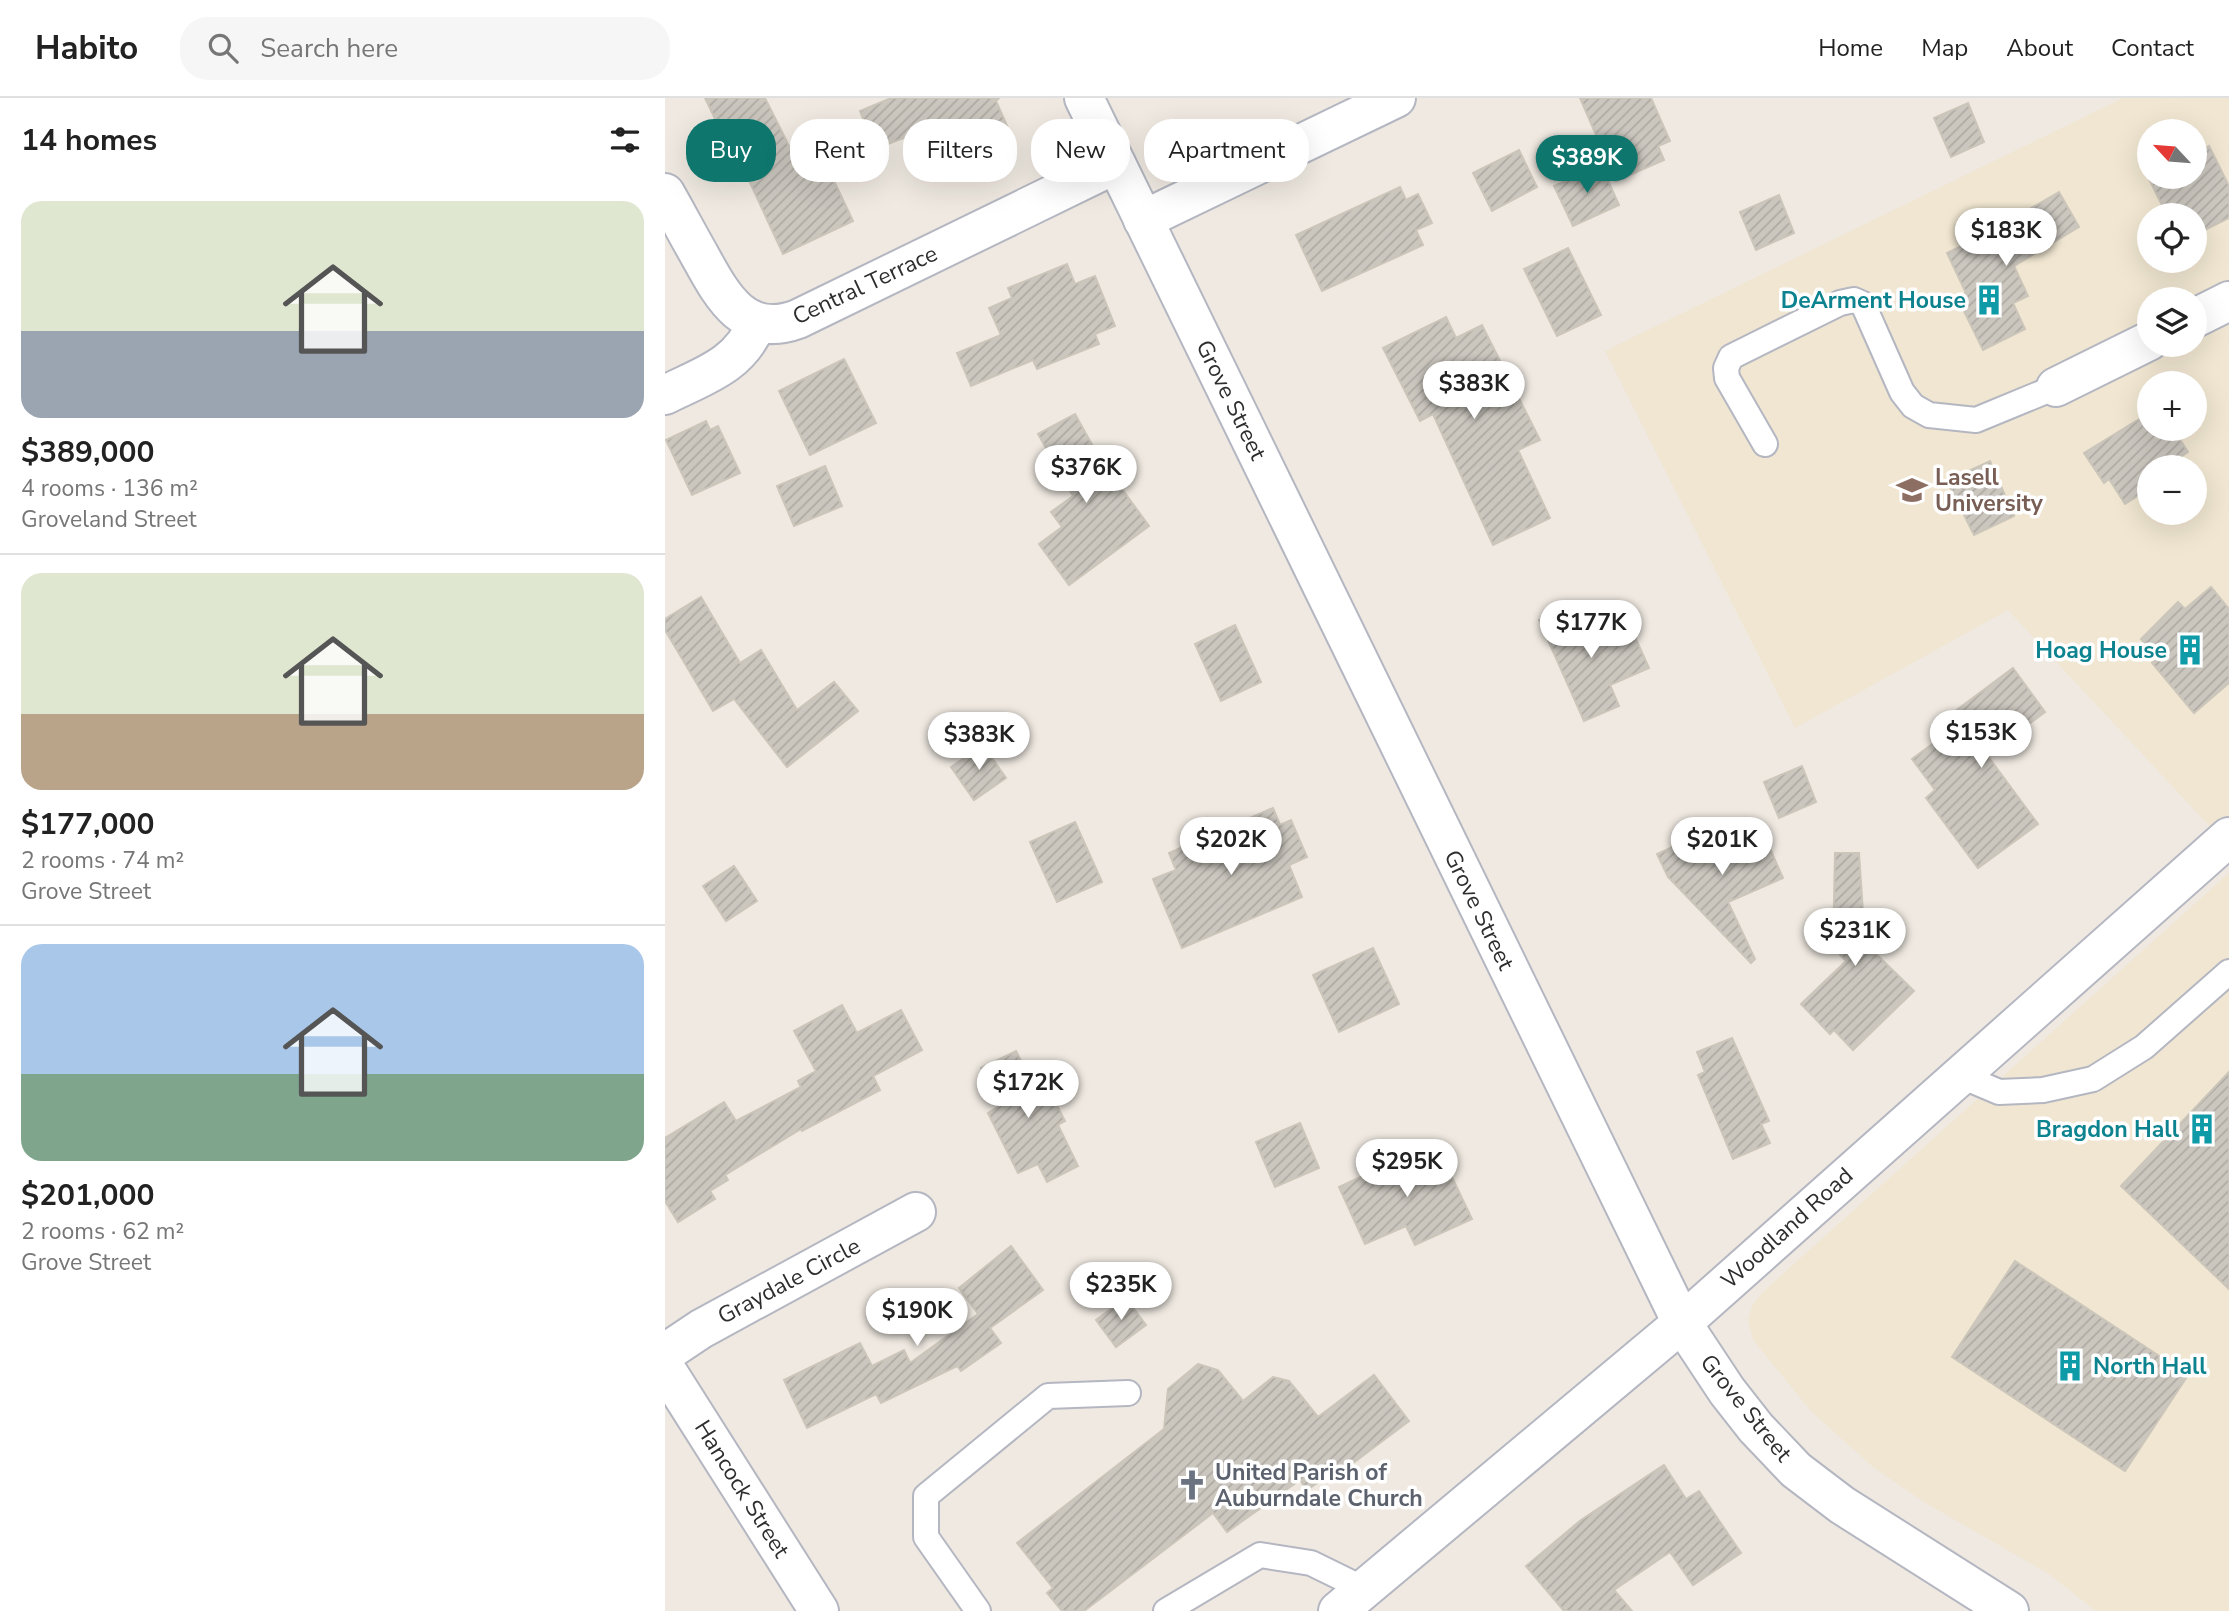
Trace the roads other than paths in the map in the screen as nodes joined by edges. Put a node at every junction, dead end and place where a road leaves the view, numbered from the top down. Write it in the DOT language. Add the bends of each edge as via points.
graph roads {
  1 [pos="1084,98"];
  2 [pos="1396,98"];
  3 [pos="1094,119"];
  4 [pos="1079,182"];
  5 [pos="1125,182"];
  6 [pos="665,193"];
  7 [pos="1143,220"];
  8 [pos="2229,301"];
  9 [pos="2207,312"];
  10 [pos="757,323"];
  11 [pos="2137,347"];
  12 [pos="2056,387"];
  13 [pos="665,395"];
  14 [pos="1765,444"];
  15 [pos="2229,837"];
  16 [pos="2229,972"];
  17 [pos="1959,1075"];
  18 [pos="916,1212"];
  19 [pos="1682,1323"];
  20 [pos="665,1353"];
  21 [pos="665,1368"];
  22 [pos="1128,1393"];
  23 [pos="1351,1600"];
  24 [pos="820,1611"];
  25 [pos="978,1611"];
  26 [pos="1166,1611"];
  27 [pos="2009,1611"];
  1 -- 3 [label="street, Grove Street"];
  2 -- 7 [label="street"];
  4 -- 10 [label="street, Central Terrace" via="798,319 773,325"];
  5 -- 7 [label="street, Grove Street"];
  6 -- 10 [label="street" via="721,295"];
  7 -- 19 [label="street, Grove Street"];
  8 -- 9 [label="street"];
  10 -- 13 [label="street" via="734,359"];
  11 -- 12 [label="street"];
  12 -- 14 [label="lane" via="1976,421 1929,415 1913,406 1902,392 1863,304 1854,300 1731,357 1727,378"];
  15 -- 17 [label="street, Woodland Road"];
  16 -- 17 [label="lane" via="2144,1047 2093,1079 2043,1090 1999,1092"];
  17 -- 19 [label="street, Woodland Road"];
  18 -- 20 [label="street, Graydale Circle"];
  19 -- 23 [label="street, Woodland Road"];
  19 -- 27 [label="street, Grove Street" via="1727,1391 1796,1469 1842,1505"];
  21 -- 24 [label="street, Hancock Street"];
  22 -- 25 [label="lane" via="1048,1396 926,1496 926,1537"];
  23 -- 26 [label="lane" via="1311,1563 1260,1555"];
}
